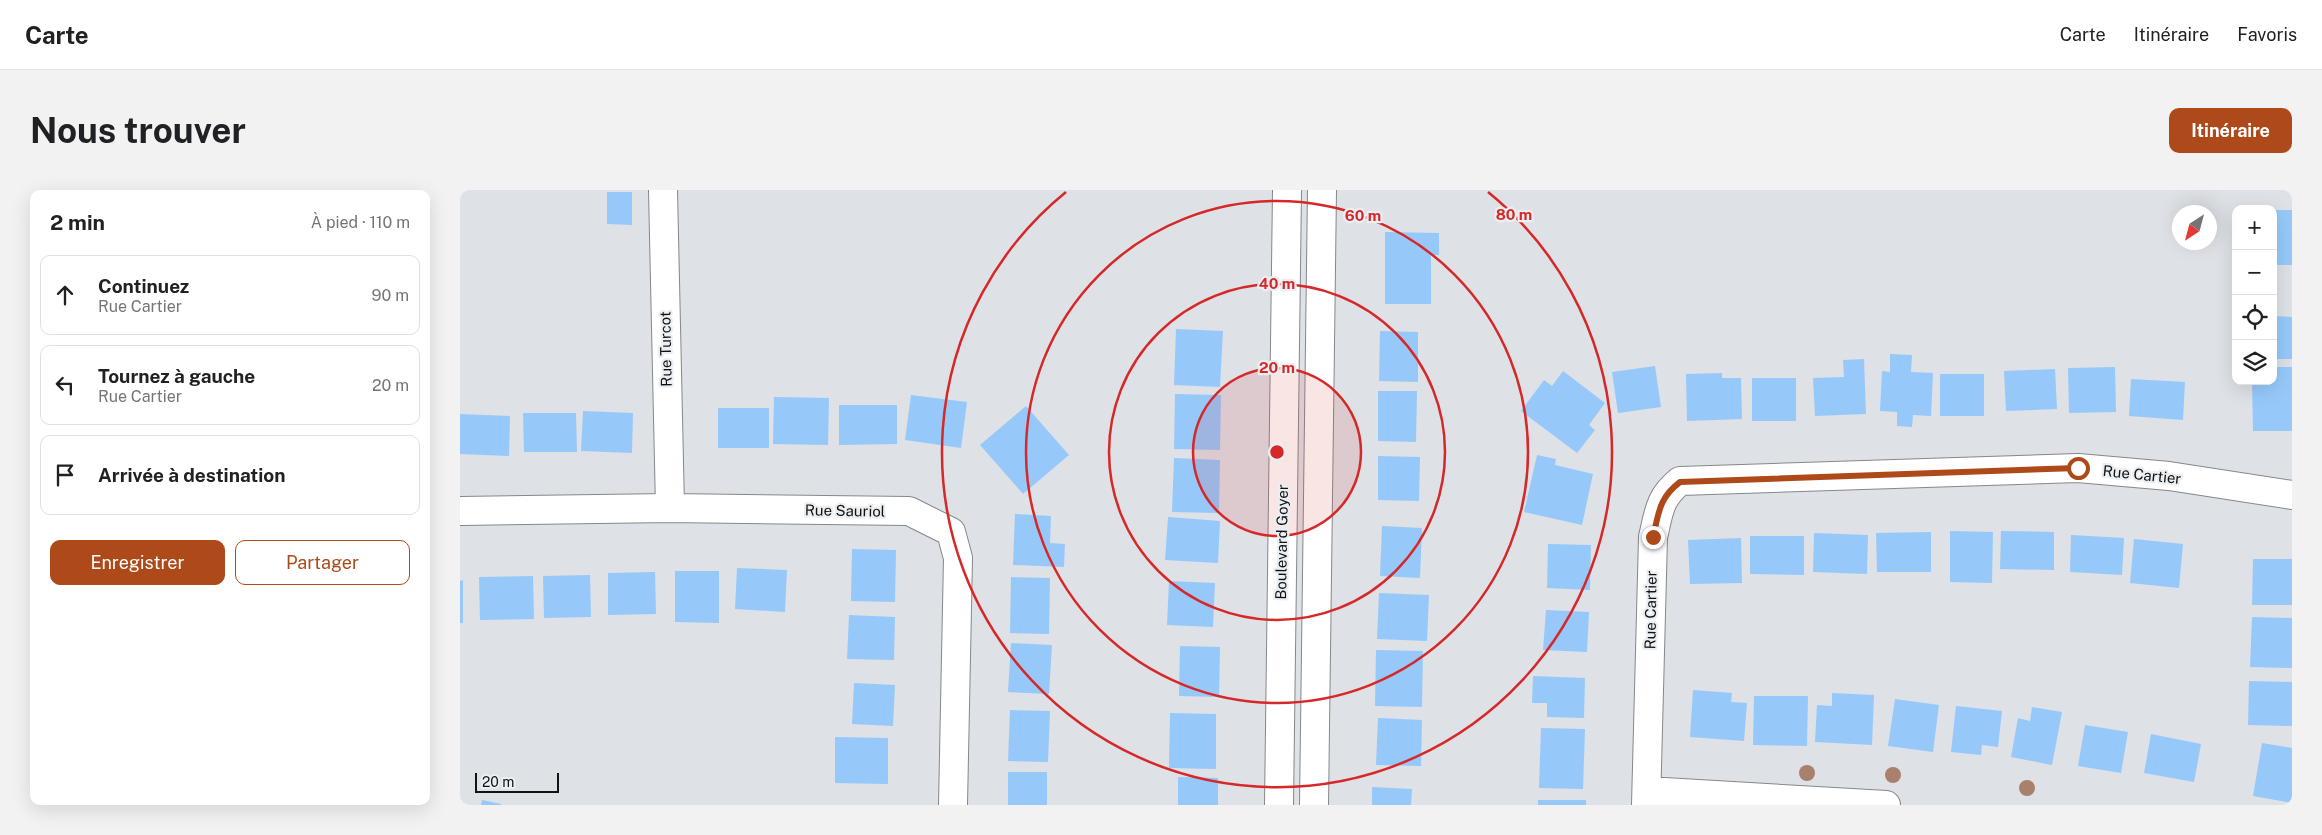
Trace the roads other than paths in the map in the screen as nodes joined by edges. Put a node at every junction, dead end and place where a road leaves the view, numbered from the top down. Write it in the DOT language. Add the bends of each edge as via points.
graph roads {
  1 [pos="662,190"];
  2 [pos="1287,190"];
  3 [pos="1322,190"];
  4 [pos="2292,495"];
  5 [pos="670,508"];
  6 [pos="460,511"];
  7 [pos="1646,798"];
  8 [pos="953,805"];
  9 [pos="1279,805"];
  10 [pos="1314,805"];
  11 [pos="1886,805"];
  1 -- 5 [label="street, Rue Turcot"];
  2 -- 9 [label="street, Boulevard Goyer"];
  3 -- 10 [label="street"];
  4 -- 7 [label="street, Rue Cartier" via="2169,476 2078,468 1680,482 1661,502 1653,537"];
  5 -- 6 [label="street, Rue Sauriol"];
  5 -- 8 [label="street, Rue Sauriol" via="909,511 951,532 958,558"];
  7 -- 11 [label="street"];
}
